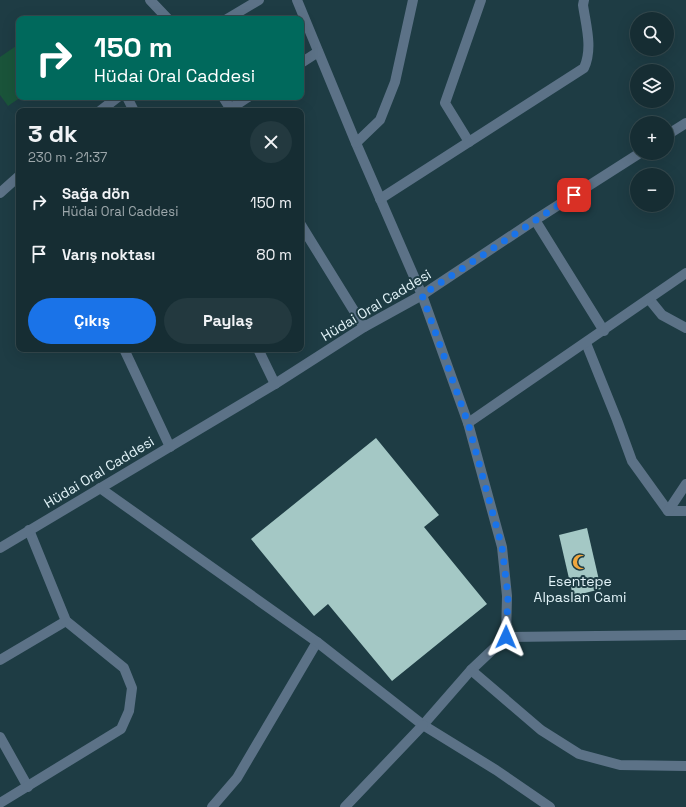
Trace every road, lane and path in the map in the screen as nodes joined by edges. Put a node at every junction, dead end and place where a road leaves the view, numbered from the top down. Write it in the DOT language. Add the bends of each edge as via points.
graph roads {
  1 [pos="150,0"];
  2 [pos="259,0"];
  3 [pos="297,0"];
  4 [pos="413,0"];
  5 [pos="481,0"];
  6 [pos="584,0"];
  7 [pos="165,16"];
  8 [pos="232,16"];
  9 [pos="303,16"];
  10 [pos="304,17"];
  11 [pos="318,52"];
  12 [pos="304,61"];
  13 [pos="114,100"];
  14 [pos="244,100"];
  15 [pos="104,108"];
  16 [pos="233,108"];
  17 [pos="686,123"];
  18 [pos="674,131"];
  19 [pos="469,142"];
  20 [pos="356,143"];
  21 [pos="630,159"];
  22 [pos="16,179"];
  23 [pos="0,193"];
  24 [pos="380,199"];
  25 [pos="535,220"];
  26 [pos="304,230"];
  27 [pos="686,273"];
  28 [pos="422,295"];
  29 [pos="649,299"];
  30 [pos="364,327"];
  31 [pos="686,328"];
  32 [pos="604,331"];
  33 [pos="586,343"];
  34 [pos="125,352"];
  35 [pos="259,352"];
  36 [pos="275,384"];
  37 [pos="468,423"];
  38 [pos="170,447"];
  39 [pos="686,484"];
  40 [pos="100,488"];
  41 [pos="668,511"];
  42 [pos="686,511"];
  43 [pos="29,530"];
  44 [pos="0,548"];
  45 [pos="66,621"];
  46 [pos="686,635"];
  47 [pos="506,637"];
  48 [pos="317,642"];
  49 [pos="0,660"];
  50 [pos="471,670"];
  51 [pos="423,725"];
  52 [pos="0,737"];
  53 [pos="686,766"];
  54 [pos="28,787"];
  55 [pos="0,803"];
  56 [pos="212,807"];
  57 [pos="345,807"];
  58 [pos="550,807"];
  1 -- 7 [label="street"];
  2 -- 8 [label="street"];
  3 -- 9 [label="street"];
  4 -- 20 [label="street" via="395,82 380,120"];
  5 -- 19 [label="street" via="445,103"];
  6 -- 19 [label="street" via="589,45 584,68"];
  10 -- 11 [label="street"];
  11 -- 12 [label="street"];
  11 -- 20 [label="street"];
  13 -- 15 [label="street"];
  14 -- 16 [label="street"];
  17 -- 18 [label="street"];
  19 -- 24 [label="street"];
  20 -- 24 [label="street"];
  21 -- 25 [label="street, Hüdai Oral Caddesi"];
  22 -- 23 [label="street"];
  24 -- 28 [label="street"];
  25 -- 28 [label="street, Hüdai Oral Caddesi"];
  25 -- 32 [label="street"];
  26 -- 30 [label="street"];
  27 -- 29 [label="street"];
  28 -- 30 [label="street, Hüdai Oral Caddesi"];
  28 -- 37 [label="street"];
  29 -- 31 [label="street" via="662,315"];
  29 -- 32 [label="street"];
  30 -- 36 [label="street, Hüdai Oral Caddesi"];
  32 -- 33 [label="street"];
  33 -- 37 [label="street"];
  33 -- 41 [label="street" via="632,461"];
  34 -- 38 [label="street"];
  35 -- 36 [label="street"];
  36 -- 38 [label="street, Hüdai Oral Caddesi"];
  37 -- 47 [label="street" via="502,547 508,596"];
  38 -- 40 [label="street, Hüdai Oral Caddesi"];
  39 -- 41 [label="street"];
  40 -- 43 [label="street, Hüdai Oral Caddesi"];
  40 -- 48 [label="street"];
  41 -- 42 [label="street"];
  43 -- 44 [label="street, Hüdai Oral Caddesi"];
  43 -- 45 [label="street"];
  45 -- 49 [label="street"];
  45 -- 54 [label="street" via="124,668 132,688 129,711 121,729"];
  46 -- 47 [label="street"];
  47 -- 50 [label="street"];
  48 -- 51 [label="street"];
  48 -- 56 [label="street" via="237,778"];
  50 -- 51 [label="street"];
  50 -- 53 [label="street" via="541,730 578,754 620,765"];
  51 -- 57 [label="street"];
  51 -- 58 [label="street"];
  52 -- 54 [label="street"];
  54 -- 55 [label="street"];
}
